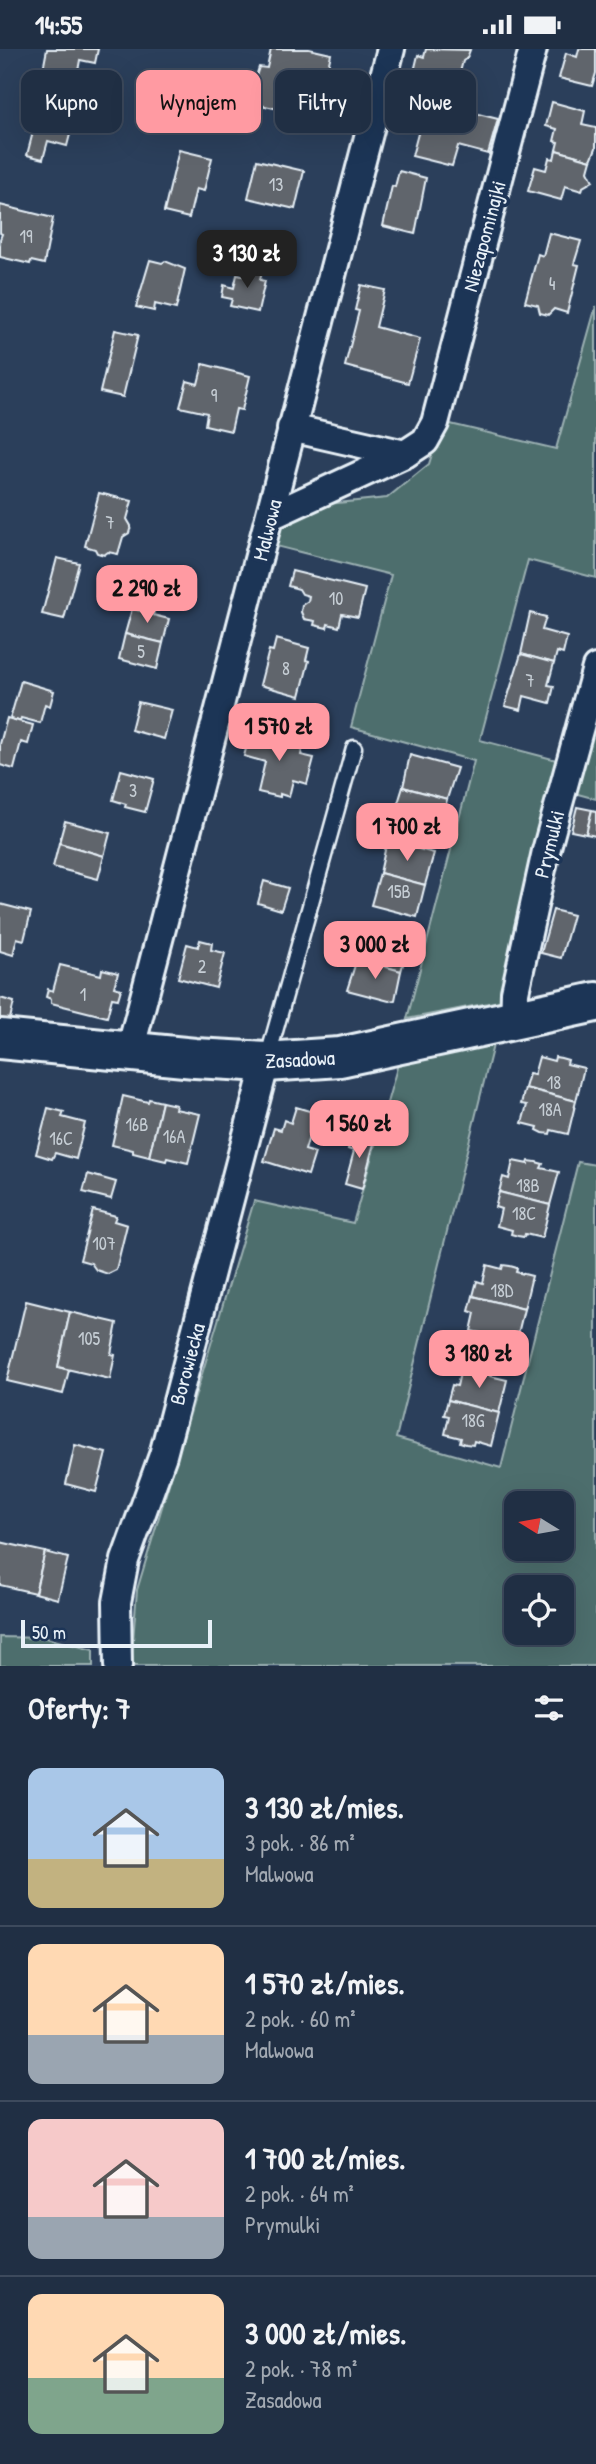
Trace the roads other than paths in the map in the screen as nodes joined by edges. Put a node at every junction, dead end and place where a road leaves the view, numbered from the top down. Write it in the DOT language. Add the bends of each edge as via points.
graph roads {
  1 [pos="391,49"];
  2 [pos="533,49"];
  3 [pos="292,428"];
  4 [pos="405,454"];
  5 [pos="271,516"];
  6 [pos="596,668"];
  7 [pos="354,748"];
  8 [pos="596,1002"];
  9 [pos="514,1022"];
  10 [pos="0,1039"];
  11 [pos="130,1051"];
  12 [pos="267,1062"];
  13 [pos="118,1666"];
  1 -- 3 [label="street, Malwowa"];
  2 -- 4 [label="street, Niezapominajki" via="435,423 425,442"];
  3 -- 4 [label="street"];
  3 -- 5 [label="street, Malwowa"];
  4 -- 5 [label="street"];
  5 -- 11 [label="street, Malwowa"];
  6 -- 9 [label="street, Prymulki" via="546,851 515,992"];
  7 -- 12 [label="lane"];
  8 -- 9 [label="street, Zasadowa"];
  9 -- 12 [label="street, Zasadowa" via="340,1057"];
  10 -- 11 [label="street, Zasadowa"];
  11 -- 12 [label="street, Zasadowa"];
  12 -- 13 [label="street, Borowiecka" via="163,1455 125,1560 117,1602"];
}
